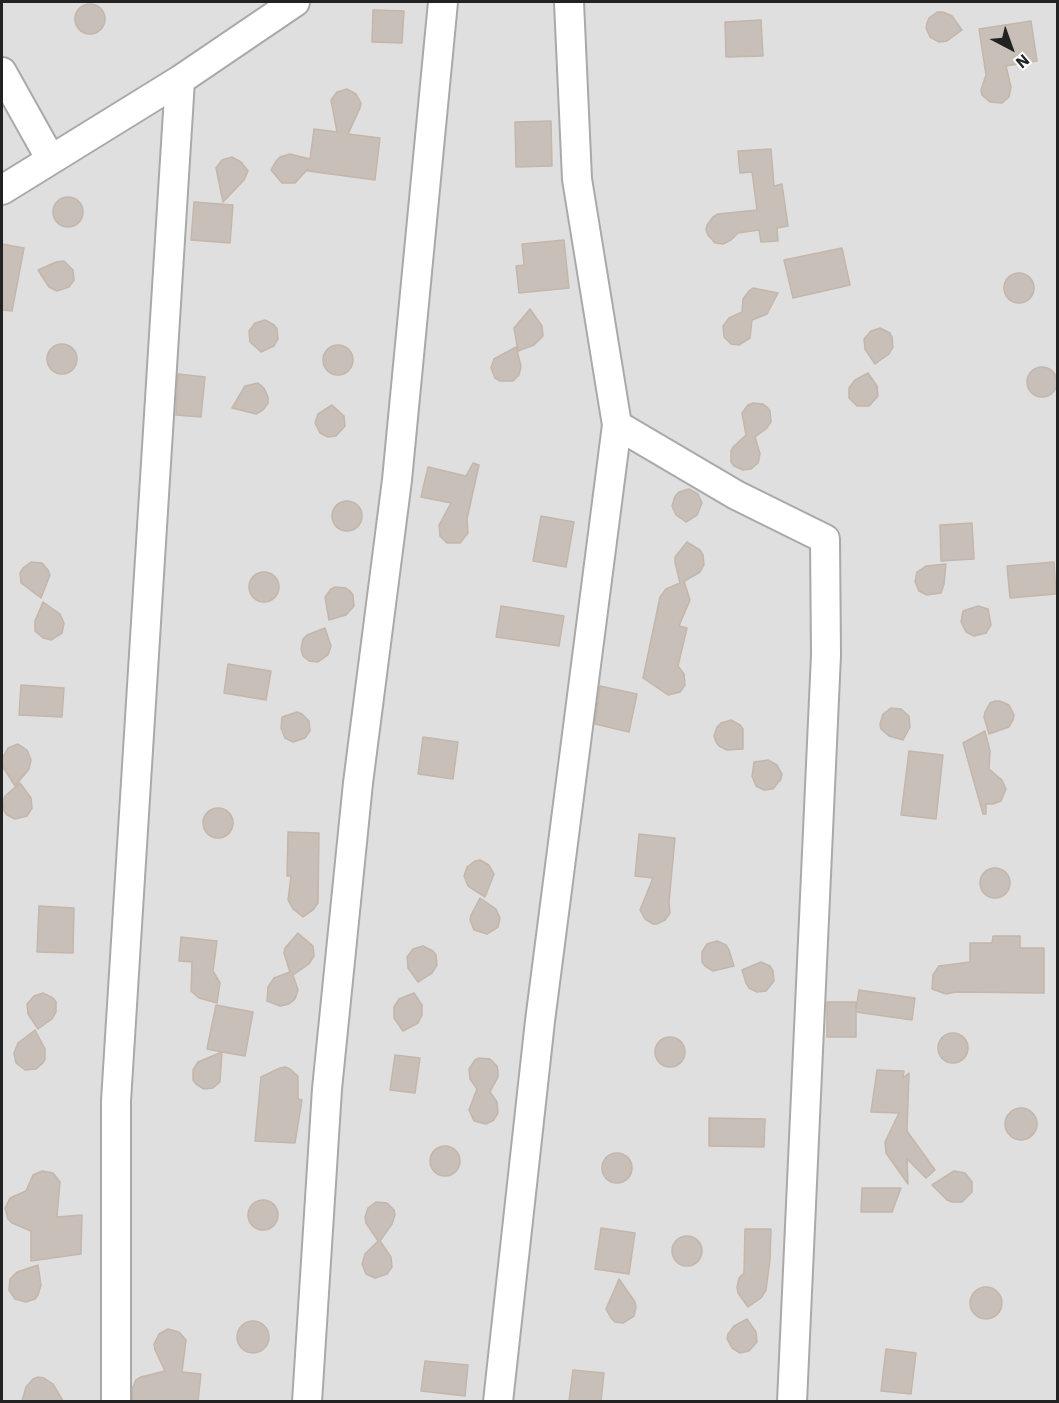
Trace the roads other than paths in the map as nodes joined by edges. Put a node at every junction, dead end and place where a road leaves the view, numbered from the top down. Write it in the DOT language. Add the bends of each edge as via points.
graph roads {
  1 [pos="295,2"];
  2 [pos="443,2"];
  3 [pos="569,2"];
  4 [pos="2,72"];
  5 [pos="180,80"];
  6 [pos="50,158"];
  7 [pos="2,190"];
  8 [pos="617,425"];
  9 [pos="116,1401"];
  10 [pos="306,1401"];
  11 [pos="498,1401"];
  12 [pos="792,1401"];
  1 -- 5 [label="street"];
  2 -- 10 [label="street" via="397,480 358,783 327,1089"];
  3 -- 8 [label="street" via="577,178"];
  4 -- 6 [label="street"];
  5 -- 6 [label="street"];
  5 -- 9 [label="street" via="116,1101"];
  6 -- 7 [label="street"];
  8 -- 11 [label="street" via="540,1022"];
  8 -- 12 [label="street" via="736,495 825,539 826,655"];
}
